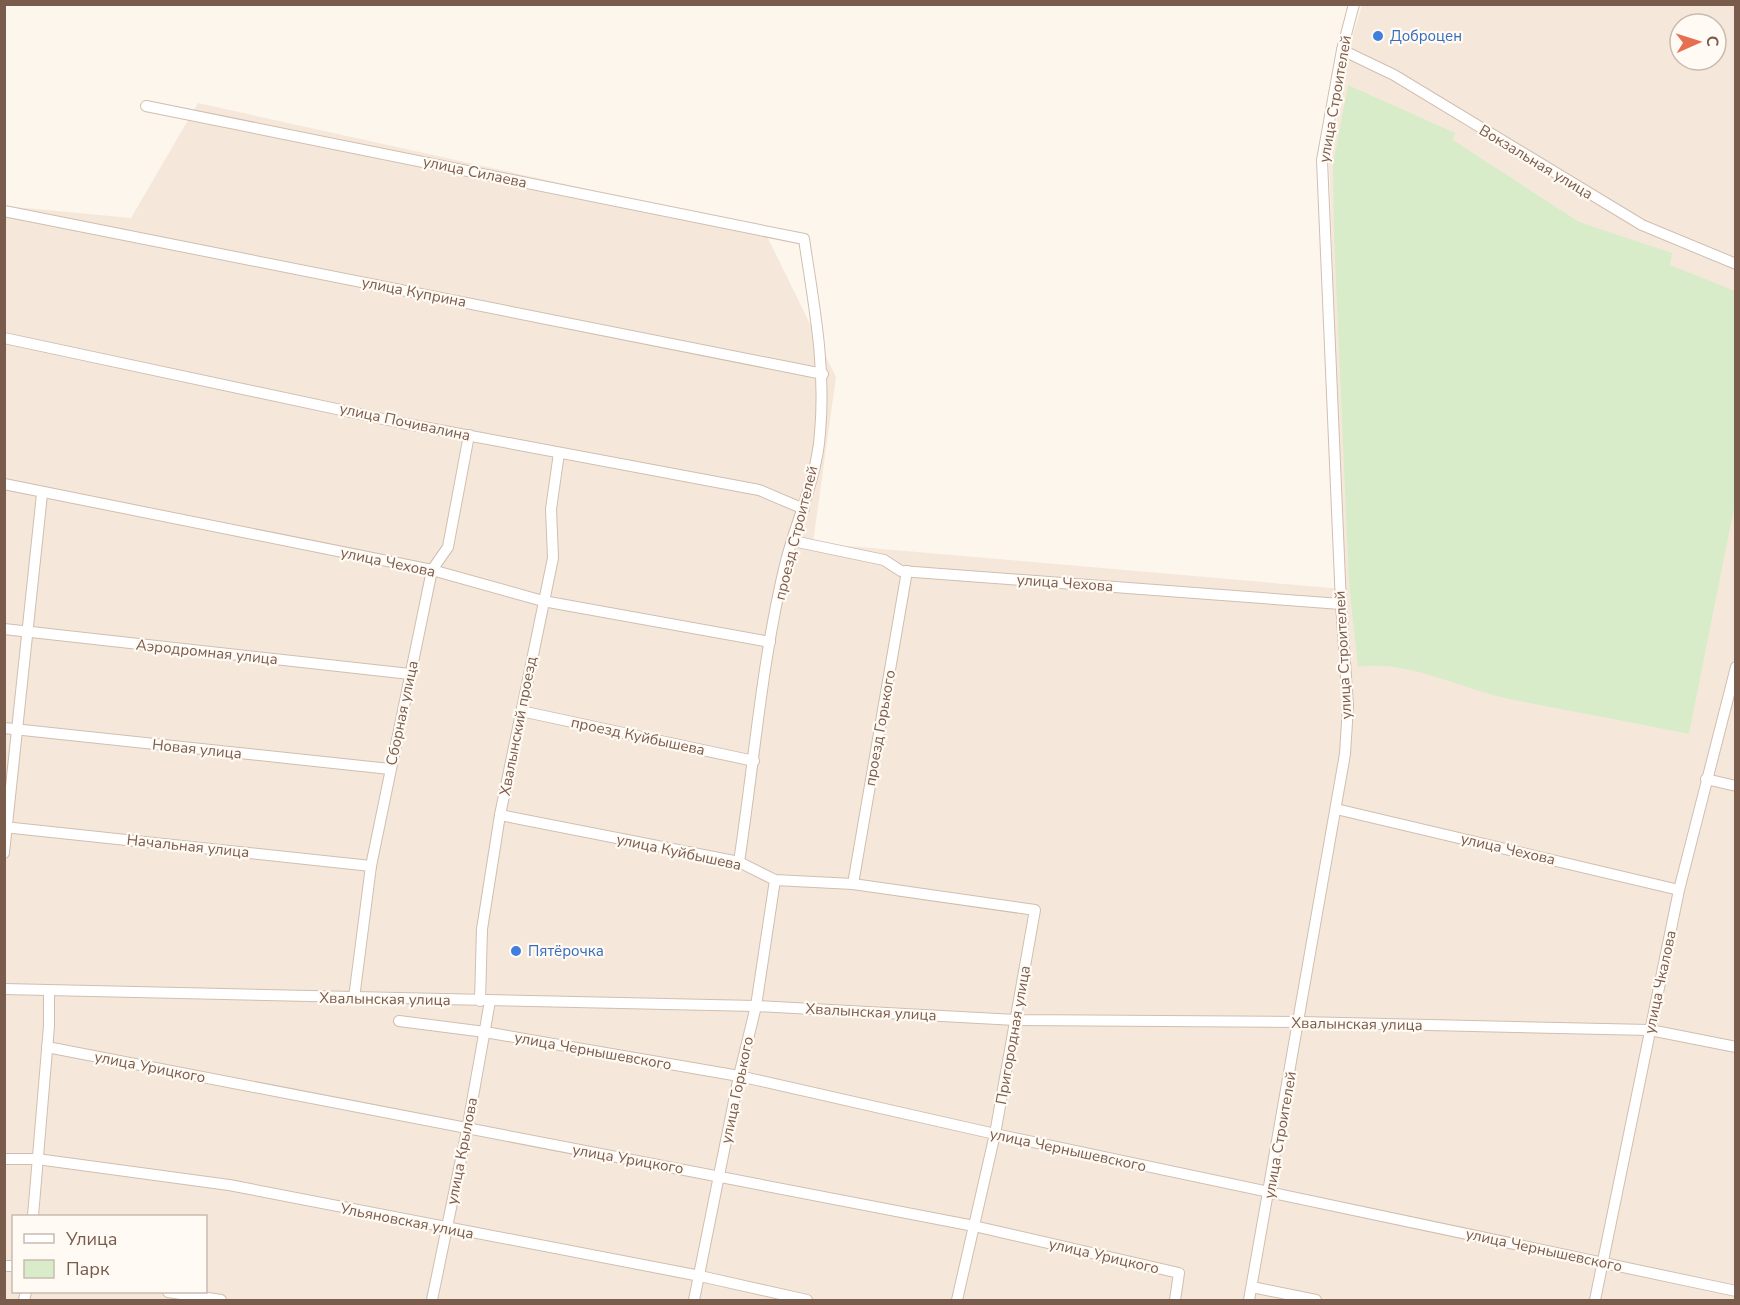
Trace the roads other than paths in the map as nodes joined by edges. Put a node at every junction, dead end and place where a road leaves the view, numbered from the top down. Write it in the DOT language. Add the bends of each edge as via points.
graph roads {
  1 [pos="1354,4"];
  2 [pos="1341,50"];
  3 [pos="146,106"];
  4 [pos="4,211"];
  5 [pos="804,239"];
  6 [pos="1736,264"];
  7 [pos="4,338"];
  8 [pos="823,374"];
  9 [pos="469,435"];
  10 [pos="559,453"];
  11 [pos="4,484"];
  12 [pos="42,494"];
  13 [pos="804,509"];
  14 [pos="793,541"];
  15 [pos="432,570"];
  16 [pos="908,571"];
  17 [pos="543,601"];
  18 [pos="1341,604"];
  19 [pos="4,628"];
  20 [pos="28,631"];
  21 [pos="770,642"];
  22 [pos="1736,667"];
  23 [pos="410,674"];
  24 [pos="521,711"];
  25 [pos="4,728"];
  26 [pos="19,730"];
  27 [pos="754,761"];
  28 [pos="390,769"];
  29 [pos="1706,779"];
  30 [pos="1736,786"];
  31 [pos="1336,809"];
  32 [pos="500,815"];
  33 [pos="6,827"];
  34 [pos="4,854"];
  35 [pos="739,862"];
  36 [pos="371,866"];
  37 [pos="775,880"];
  38 [pos="853,884"];
  39 [pos="1679,890"];
  40 [pos="1035,910"];
  41 [pos="4,989"];
  42 [pos="49,991"];
  43 [pos="354,998"];
  44 [pos="485,1001"];
  45 [pos="756,1006"];
  46 [pos="1016,1020"];
  47 [pos="399,1021"];
  48 [pos="1299,1022"];
  49 [pos="1650,1030"];
  50 [pos="485,1032"];
  51 [pos="47,1047"];
  52 [pos="1736,1047"];
  53 [pos="739,1076"];
  54 [pos="467,1130"];
  55 [pos="995,1134"];
  56 [pos="4,1159"];
  57 [pos="38,1160"];
  58 [pos="718,1175"];
  59 [pos="1270,1193"];
  60 [pos="33,1215"];
  61 [pos="974,1226"];
  62 [pos="446,1229"];
  63 [pos="1603,1262"];
  64 [pos="699,1276"];
  65 [pos="1252,1287"];
  66 [pos="1736,1291"];
  67 [pos="175,1293"];
  68 [pos="221,1300"];
  69 [pos="432,1300"];
  70 [pos="694,1300"];
  71 [pos="807,1300"];
  72 [pos="957,1300"];
  73 [pos="1175,1300"];
  74 [pos="1249,1300"];
  75 [pos="1316,1300"];
  76 [pos="1595,1300"];
  1 -- 2 [label="street, улица Строителей"];
  2 -- 6 [label="street, Вокзальная улица" via="1394,75 1642,225"];
  2 -- 18 [label="street, улица Строителей" via="1322,160"];
  3 -- 5 [label="street, улица Силаева"];
  4 -- 8 [label="street, улица Куприна"];
  5 -- 8 [label="street, проезд Строителей"];
  7 -- 9 [label="street, улица Почивалина"];
  8 -- 13 [label="street, проезд Строителей" via="820,435"];
  9 -- 10 [label="street, улица Почивалина"];
  9 -- 15 [label="street, Сборная улица" via="448,547"];
  10 -- 13 [label="street, улица Почивалина" via="759,490"];
  10 -- 17 [label="street, Хвалынский проезд" via="551,508 554,558"];
  11 -- 12 [label="street, улица Чехова"];
  12 -- 15 [label="street, улица Чехова"];
  12 -- 20 [label="street"];
  13 -- 14 [label="street, проезд Строителей"];
  14 -- 16 [label="street, улица Чехова" via="884,560"];
  14 -- 21 [label="street, проезд Строителей"];
  15 -- 17 [label="street, улица Чехова"];
  15 -- 23 [label="street, Сборная улица"];
  16 -- 18 [label="street, улица Чехова"];
  16 -- 38 [label="street, проезд Горького"];
  17 -- 21 [label="street, улица Чехова"];
  17 -- 24 [label="street, Хвалынский проезд"];
  18 -- 31 [label="street, улица Строителей" via="1348,706"];
  19 -- 20 [label="street, Аэродромная улица"];
  20 -- 23 [label="street, Аэродромная улица"];
  20 -- 26 [label="street"];
  21 -- 27 [label="street, проезд Строителей"];
  22 -- 29 [label="street, улица Чкалова"];
  23 -- 28 [label="street, Сборная улица"];
  24 -- 27 [label="street, проезд Куйбышева"];
  24 -- 32 [label="street, Хвалынский проезд"];
  25 -- 26 [label="street, Новая улица"];
  26 -- 28 [label="street, Новая улица"];
  26 -- 33 [label="street"];
  27 -- 35 [label="street, проезд Строителей"];
  28 -- 36 [label="street, Сборная улица"];
  29 -- 30 [label="street"];
  29 -- 39 [label="street, улица Чкалова"];
  31 -- 39 [label="street, улица Чехова"];
  31 -- 48 [label="street, улица Строителей"];
  32 -- 35 [label="street, улица Куйбышева"];
  32 -- 44 [label="street, Хвалынский проезд" via="482,929"];
  33 -- 34 [label="street"];
  33 -- 36 [label="street, Начальная улица"];
  35 -- 37 [label="street, улица Куйбышева"];
  36 -- 43 [label="street, Сборная улица"];
  37 -- 38 [label="street, улица Куйбышева"];
  37 -- 45 [label="street, улица Горького"];
  38 -- 40 [label="street, улица Куйбышева"];
  39 -- 49 [label="street, улица Чкалова"];
  40 -- 46 [label="street, Пригородная улица"];
  41 -- 42 [label="street, Хвалынская улица"];
  42 -- 43 [label="street, Хвалынская улица"];
  42 -- 51 [label="street"];
  43 -- 44 [label="street, Хвалынская улица"];
  44 -- 45 [label="street, Хвалынская улица"];
  44 -- 50 [label="street, улица Крылова"];
  45 -- 46 [label="street, Хвалынская улица"];
  45 -- 53 [label="street, улица Горького"];
  46 -- 48 [label="street, Хвалынская улица"];
  46 -- 55 [label="street, Пригородная улица"];
  47 -- 50 [label="street, улица Чернышевского"];
  48 -- 49 [label="street, Хвалынская улица"];
  48 -- 59 [label="street, улица Строителей"];
  49 -- 52 [label="street, Хвалынская улица"];
  49 -- 63 [label="street, улица Чкалова"];
  50 -- 53 [label="street, улица Чернышевского"];
  50 -- 54 [label="street, улица Крылова"];
  51 -- 54 [label="street, улица Урицкого"];
  51 -- 57 [label="street"];
  53 -- 55 [label="street, улица Чернышевского"];
  53 -- 58 [label="street, улица Горького"];
  54 -- 58 [label="street, улица Урицкого"];
  54 -- 62 [label="street, улица Крылова"];
  55 -- 59 [label="street, улица Чернышевского"];
  55 -- 61 [label="street, Пригородная улица"];
  56 -- 57 [label="street, Ульяновская улица"];
  57 -- 60 [label="street"];
  57 -- 62 [label="street, Ульяновская улица" via="229,1185"];
  58 -- 61 [label="street, улица Урицкого"];
  58 -- 64 [label="street, улица Горького"];
  59 -- 63 [label="street, улица Чернышевского"];
  59 -- 65 [label="street, улица Строителей"];
  61 -- 72 [label="street, Пригородная улица"];
  61 -- 73 [label="street, улица Урицкого" via="1179,1274"];
  62 -- 64 [label="street, Ульяновская улица"];
  62 -- 69 [label="street, улица Крылова"];
  63 -- 66 [label="street, улица Чернышевского"];
  63 -- 76 [label="street, улица Чкалова"];
  64 -- 70 [label="street, улица Горького"];
  64 -- 71 [label="street, Ульяновская улица"];
  65 -- 74 [label="street, улица Строителей"];
  65 -- 75 [label="street"];
  67 -- 68 [label="street"];
}
